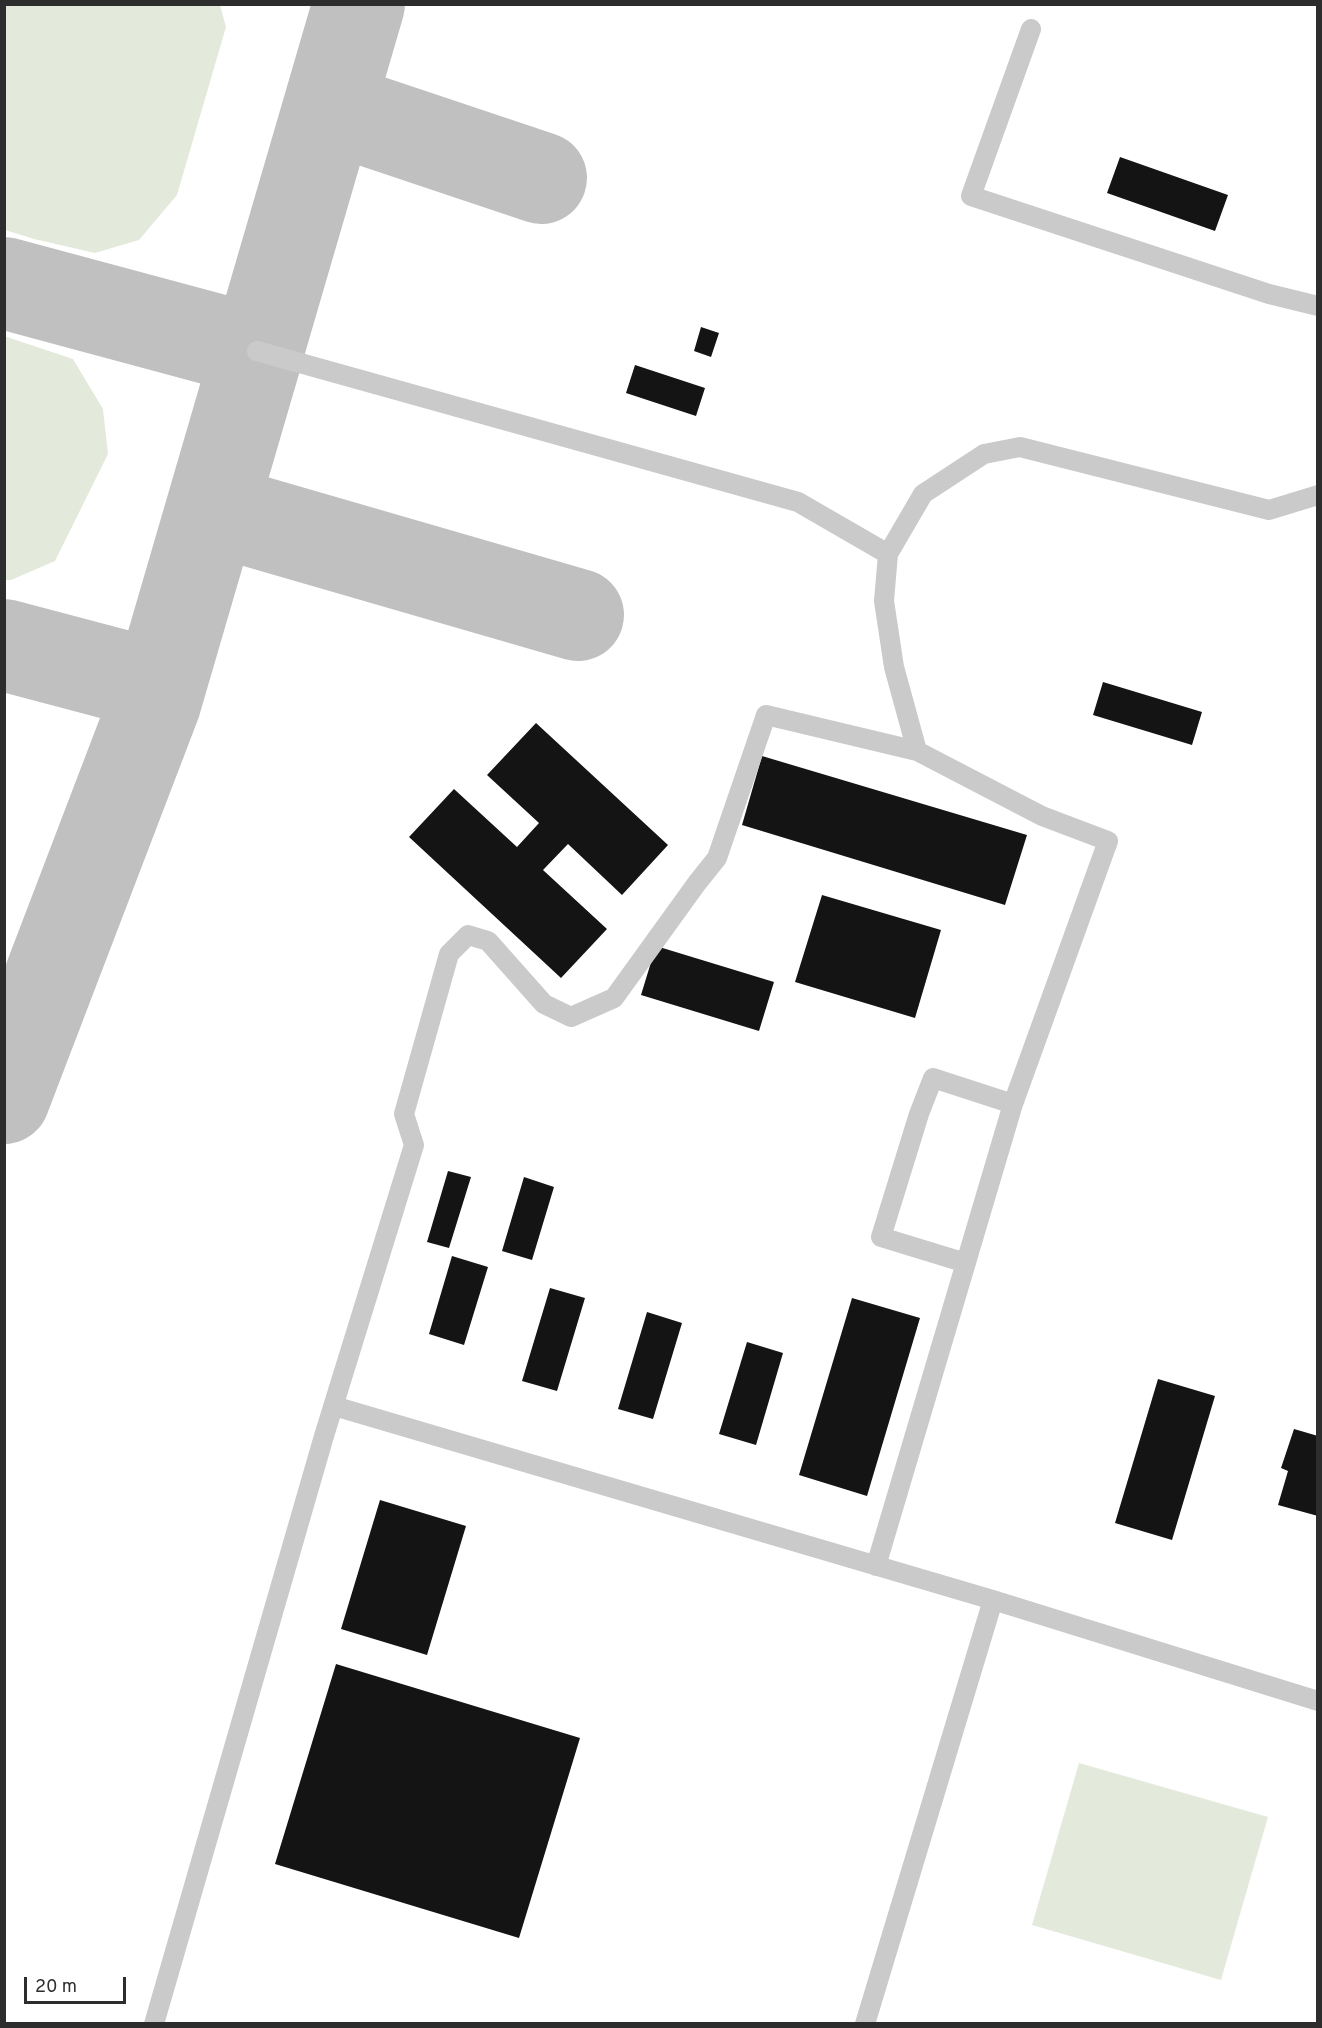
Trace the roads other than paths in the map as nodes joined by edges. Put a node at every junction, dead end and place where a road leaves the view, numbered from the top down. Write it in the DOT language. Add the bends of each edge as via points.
graph roads {
  1 [pos="1031,29"];
  2 [pos="1317,306"];
  3 [pos="257,351"];
  4 [pos="1317,495"];
  5 [pos="888,554"];
  6 [pos="917,751"];
  7 [pos="1013,1104"];
  8 [pos="966,1263"];
  9 [pos="333,1406"];
  10 [pos="876,1566"];
  11 [pos="993,1600"];
  12 [pos="1317,1701"];
  13 [pos="154,2024"];
  14 [pos="865,2024"];
  1 -- 2 [label="lane" via="971,196 1269,294"];
  3 -- 5 [label="lane" via="798,502"];
  4 -- 5 [label="lane" via="1269,510 1020,447 984,454 922,494"];
  5 -- 6 [label="lane" via="884,601 894,667"];
  6 -- 7 [label="lane" via="1042,816 1108,842"];
  6 -- 9 [label="lane" via="766,715 717,858 614,998 595,1008 571,1017 544,1004 488,941 468,935 449,954 404,1114 414,1145"];
  7 -- 8 [label="lane"];
  7 -- 8 [label="lane" via="933,1078 881,1237"];
  8 -- 10 [label="lane"];
  9 -- 10 [label="lane"];
  9 -- 13 [label="lane"];
  10 -- 11 [label="lane"];
  11 -- 12 [label="lane"];
  11 -- 14 [label="lane"];
}
